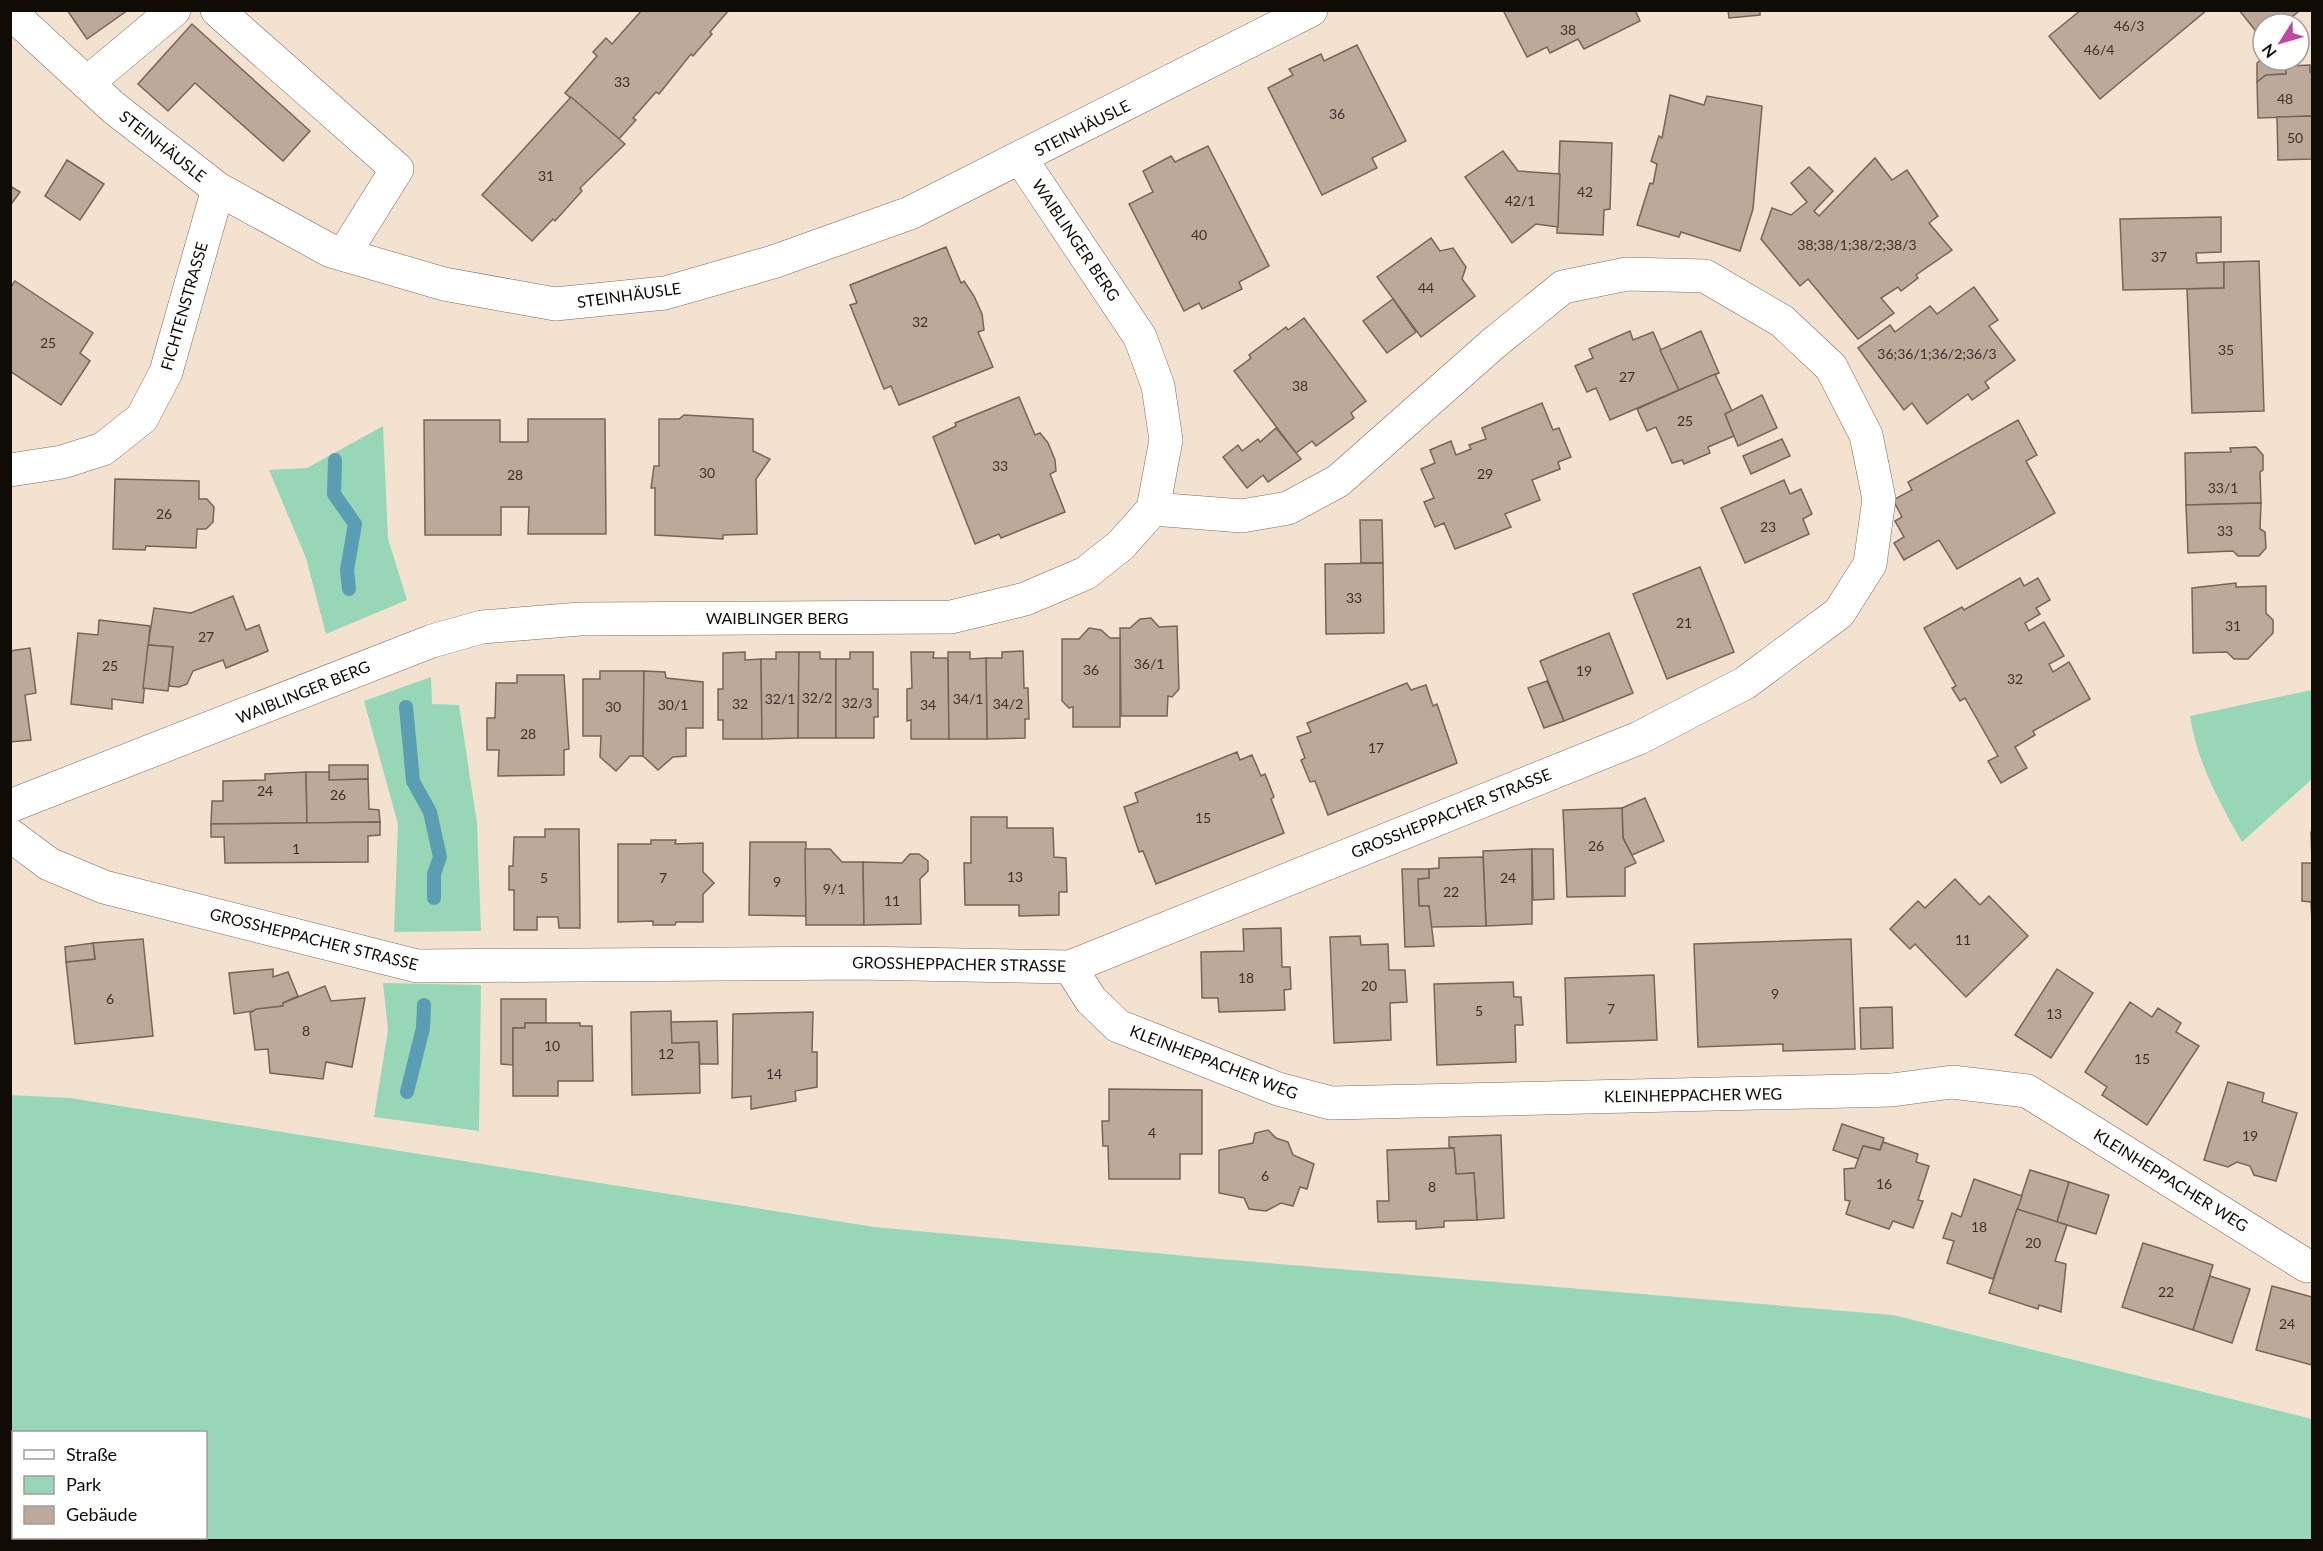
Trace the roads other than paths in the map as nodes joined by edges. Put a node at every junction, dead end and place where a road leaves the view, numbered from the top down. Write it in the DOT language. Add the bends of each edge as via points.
graph roads {
  1 [pos="174,10"];
  2 [pos="217,10"];
  3 [pos="1311,10"];
  4 [pos="10,12"];
  5 [pos="87,83"];
  6 [pos="1021,159"];
  7 [pos="218,189"];
  8 [pos="344,254"];
  9 [pos="10,470"];
  10 [pos="1153,508"];
  11 [pos="10,806"];
  12 [pos="10,835"];
  13 [pos="1070,967"];
  14 [pos="2307,1266"];
  1 -- 5 [label="street"];
  2 -- 8 [label="street" via="397,169"];
  3 -- 6 [label="street, STEINHÄUSLE"];
  4 -- 5 [label="street, STEINHÄUSLE"];
  5 -- 7 [label="street, STEINHÄUSLE"];
  6 -- 8 [label="street, STEINHÄUSLE" via="910,213 773,262 665,293 555,304 444,284"];
  6 -- 10 [label="street, WAIBLINGER BERG" via="1140,337 1158,386 1166,440"];
  7 -- 8 [label="street, STEINHÄUSLE" via="331,251"];
  7 -- 9 [label="street, FICHTENSTRASSE" via="166,372 142,418 103,449 62,462"];
  10 -- 11 [label="street, WAIBLINGER BERG" via="1121,545 1086,573 1025,599 951,616 580,619 482,627 432,641"];
  10 -- 13 [label="street, GROSSHEPPACHER STRASSE" via="1242,516 1288,508 1338,481 1494,342 1563,287 1627,274 1704,276 1782,321 1831,367 1866,435 1879,499 1870,564 1839,613 1745,683 1638,738"];
  12 -- 13 [label="street, GROSSHEPPACHER STRASSE" via="49,864 104,887 417,966 857,963"];
  13 -- 14 [label="street, KLEINHEPPACHER WEG" via="1091,1000 1118,1026 1278,1089 1331,1103 1892,1089 1952,1082 2027,1091"];
}
